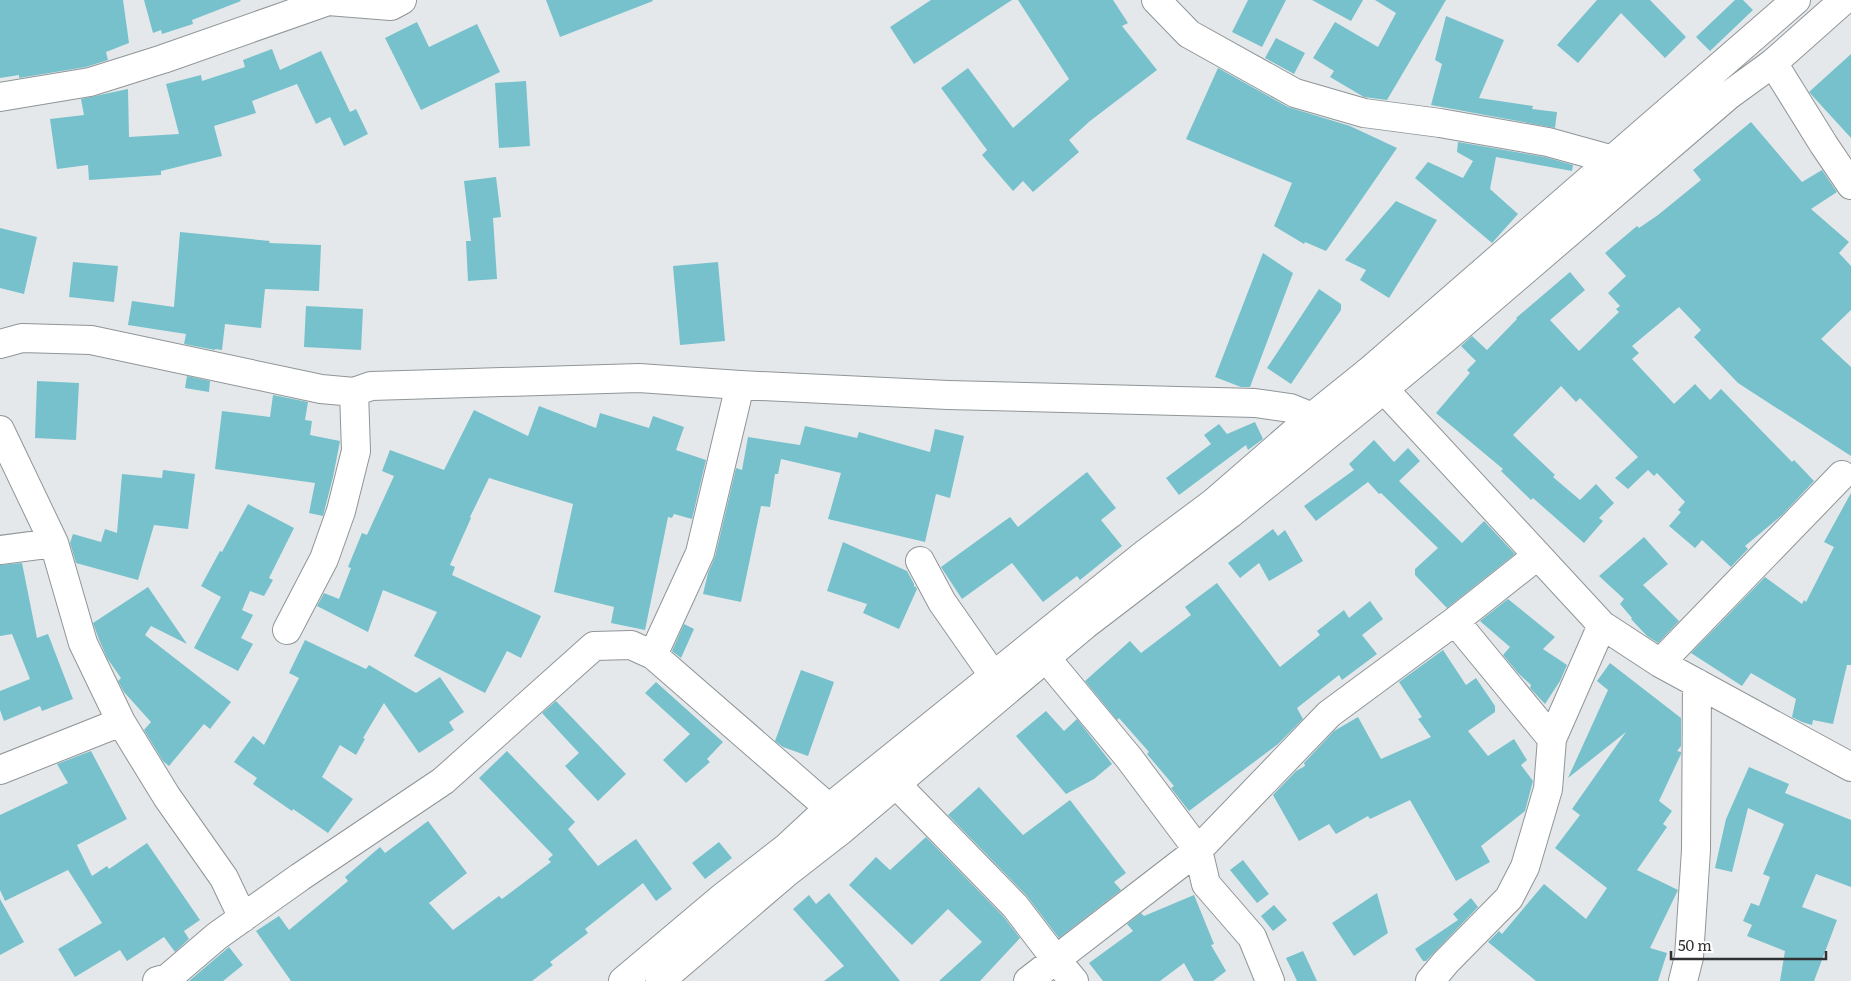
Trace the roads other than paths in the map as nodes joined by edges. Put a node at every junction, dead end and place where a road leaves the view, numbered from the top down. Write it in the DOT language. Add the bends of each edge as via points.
graph roads {
  1 [pos="328,0"];
  2 [pos="402,0"];
  3 [pos="1156,0"];
  4 [pos="1796,0"];
  5 [pos="1844,0"];
  6 [pos="1773,62"];
  7 [pos="0,97"];
  8 [pos="1613,160"];
  9 [pos="1851,184"];
  10 [pos="0,344"];
  11 [pos="1375,381"];
  12 [pos="740,385"];
  13 [pos="354,392"];
  14 [pos="1312,417"];
  15 [pos="0,430"];
  16 [pos="1842,475"];
  17 [pos="54,543"];
  18 [pos="0,550"];
  19 [pos="1537,556"];
  20 [pos="920,561"];
  21 [pos="1455,620"];
  22 [pos="1602,625"];
  23 [pos="287,630"];
  24 [pos="653,655"];
  25 [pos="1046,658"];
  26 [pos="1660,663"];
  27 [pos="993,675"];
  28 [pos="1697,683"];
  29 [pos="121,722"];
  30 [pos="1552,739"];
  31 [pos="1851,767"];
  32 [pos="0,770"];
  33 [pos="896,784"];
  34 [pos="829,808"];
  35 [pos="1198,850"];
  36 [pos="244,918"];
  37 [pos="1057,961"];
  38 [pos="157,981"];
  39 [pos="623,981"];
  40 [pos="660,981"];
  41 [pos="1028,981"];
  42 [pos="1074,981"];
  43 [pos="1270,981"];
  44 [pos="1430,981"];
  45 [pos="1683,981"];
  1 -- 2 [label="street" via="391,6"];
  1 -- 7 [label="street" via="90,82"];
  3 -- 8 [label="street" via="1189,34 1295,93 1364,113 1548,142"];
  4 -- 8 [label="street"];
  5 -- 6 [label="street"];
  6 -- 9 [label="street"];
  6 -- 11 [label="street" via="1729,95 1446,338"];
  8 -- 11 [label="street"];
  10 -- 13 [label="street" via="22,338 91,340 321,389"];
  11 -- 14 [label="street"];
  11 -- 19 [label="street"];
  11 -- 25 [label="street" via="1237,509"];
  12 -- 13 [label="street" via="639,378 371,386"];
  12 -- 14 [label="street" via="948,395 1255,403 1290,408"];
  12 -- 24 [label="street" via="700,552"];
  13 -- 23 [label="street" via="356,451 341,511 324,559"];
  14 -- 27 [label="street" via="1213,503"];
  15 -- 17 [label="street"];
  16 -- 26 [label="street"];
  17 -- 18 [label="street"];
  17 -- 29 [label="street" via="83,643"];
  19 -- 21 [label="street"];
  19 -- 22 [label="street"];
  20 -- 27 [label="street" via="942,602"];
  21 -- 30 [label="street"];
  21 -- 35 [label="street" via="1329,714"];
  22 -- 26 [label="street"];
  22 -- 30 [label="street"];
  24 -- 34 [label="street"];
  24 -- 36 [label="street" via="631,646 594,646 444,781"];
  25 -- 33 [label="street"];
  25 -- 35 [label="street" via="1129,758"];
  26 -- 28 [label="street"];
  27 -- 34 [label="street"];
  28 -- 31 [label="street"];
  28 -- 45 [label="street" via="1696,850 1690,957"];
  29 -- 32 [label="street"];
  29 -- 36 [label="street" via="224,878"];
  30 -- 44 [label="street" via="1548,789 1537,831 1510,898"];
  33 -- 37 [label="street" via="1015,906"];
  33 -- 40 [label="street"];
  34 -- 39 [label="street" via="787,847"];
  35 -- 37 [label="street"];
  35 -- 43 [label="street" via="1206,884 1252,938"];
  36 -- 38 [label="street" via="168,978"];
  37 -- 41 [label="street"];
  37 -- 42 [label="street"];
}
